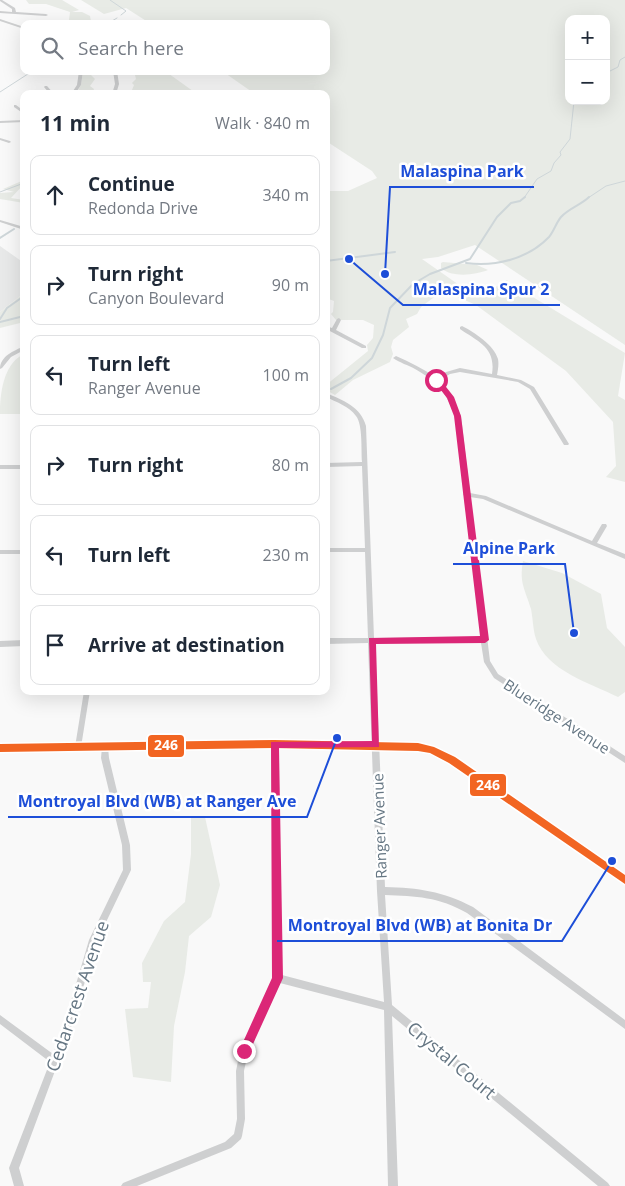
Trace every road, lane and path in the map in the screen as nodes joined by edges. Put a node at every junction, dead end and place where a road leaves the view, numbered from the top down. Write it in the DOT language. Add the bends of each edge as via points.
graph roads {
  1 [pos="0,0"];
  2 [pos="0,12"];
  3 [pos="14,13"];
  4 [pos="46,15"];
  5 [pos="0,20"];
  6 [pos="6,22"];
  7 [pos="0,25"];
  8 [pos="20,27"];
  9 [pos="81,75"];
  10 [pos="116,75"];
  11 [pos="46,87"];
  12 [pos="49,90"];
  13 [pos="75,90"];
  14 [pos="116,90"];
  15 [pos="15,106"];
  16 [pos="20,110"];
  17 [pos="20,120"];
  18 [pos="0,122"];
  19 [pos="0,139"];
  20 [pos="8,142"];
  21 [pos="0,221"];
  22 [pos="20,227"];
  23 [pos="339,320"];
  24 [pos="330,328"];
  25 [pos="462,328"];
  26 [pos="334,330"];
  27 [pos="364,348"];
  28 [pos="20,350"];
  29 [pos="396,358"];
  30 [pos="0,367"];
  31 [pos="494,375"];
  32 [pos="436,380"];
  33 [pos="330,397"];
  34 [pos="566,444"];
  35 [pos="364,464"];
  36 [pos="330,465"];
  37 [pos="0,467"];
  38 [pos="20,467"];
  39 [pos="466,494"];
  40 [pos="604,526"];
  41 [pos="594,543"];
  42 [pos="330,550"];
  43 [pos="368,550"];
  44 [pos="0,552"];
  45 [pos="20,552"];
  46 [pos="625,557"];
  47 [pos="372,640"];
  48 [pos="485,640"];
  49 [pos="330,641"];
  50 [pos="20,643"];
  51 [pos="0,644"];
  52 [pos="85,695"];
  53 [pos="274,744"];
  54 [pos="376,745"];
  55 [pos="78,747"];
  56 [pos="105,747"];
  57 [pos="0,748"];
  58 [pos="625,760"];
  59 [pos="625,880"];
  60 [pos="381,891"];
  61 [pos="278,978"];
  62 [pos="388,1007"];
  63 [pos="0,1019"];
  64 [pos="625,1025"];
  65 [pos="55,1061"];
  66 [pos="19,1186"];
  67 [pos="126,1186"];
  68 [pos="393,1186"];
  69 [pos="605,1186"];
  1 -- 3 [label="street" via="14,9"];
  2 -- 3 [label="street"];
  3 -- 4 [label="street"];
  5 -- 6 [label="street"];
  6 -- 7 [label="street"];
  6 -- 8 [label="street"];
  9 -- 13 [label="street"];
  10 -- 14 [label="street"];
  11 -- 12 [label="street"];
  15 -- 16 [label="street"];
  17 -- 18 [label="street"];
  19 -- 20 [label="street"];
  21 -- 22 [label="street"];
  23 -- 26 [label="street"];
  24 -- 26 [label="street"];
  25 -- 31 [label="street" via="492,349 497,360"];
  26 -- 27 [label="street"];
  28 -- 30 [label="street" via="8,356"];
  29 -- 32 [label="street"];
  31 -- 32 [label="street" via="460,370"];
  31 -- 34 [label="street" via="532,388"];
  32 -- 39 [label="street, Blueridge Avenue" via="450,397 458,416"];
  33 -- 35 [label="street, Ranger Avenue" via="361,418"];
  35 -- 36 [label="street"];
  35 -- 43 [label="street, Ranger Avenue"];
  37 -- 38 [label="street"];
  39 -- 41 [label="street" via="484,497"];
  39 -- 48 [label="street, Blueridge Avenue"];
  40 -- 41 [label="street"];
  41 -- 46 [label="street"];
  42 -- 43 [label="street"];
  43 -- 47 [label="street, Ranger Avenue"];
  44 -- 45 [label="street"];
  47 -- 48 [label="street"];
  47 -- 49 [label="street"];
  47 -- 54 [label="street, Ranger Avenue"];
  48 -- 58 [label="street, Blueridge Avenue" via="487,662 496,676"];
  50 -- 51 [label="street"];
  52 -- 55 [label="street"];
  53 -- 54 [label="street"];
  53 -- 56 [label="street"];
  53 -- 61 [label="street"];
  54 -- 59 [label="street" via="411,746 446,756"];
  54 -- 60 [label="street, Ranger Avenue"];
  55 -- 56 [label="street"];
  55 -- 57 [label="street"];
  56 -- 65 [label="street, Cedarcrest Avenue" via="126,845 127,870 93,940"];
  60 -- 62 [label="street, Ranger Avenue"];
  60 -- 64 [label="street" via="425,893 453,900"];
  61 -- 62 [label="street, Crystal Court"];
  61 -- 67 [label="street" via="244,1051 240,1071 238,1136 228,1145"];
  62 -- 68 [label="street, Ranger Avenue"];
  62 -- 69 [label="street, Crystal Court"];
  63 -- 65 [label="street"];
  65 -- 66 [label="street, Cedarcrest Avenue" via="14,1168"];
}
